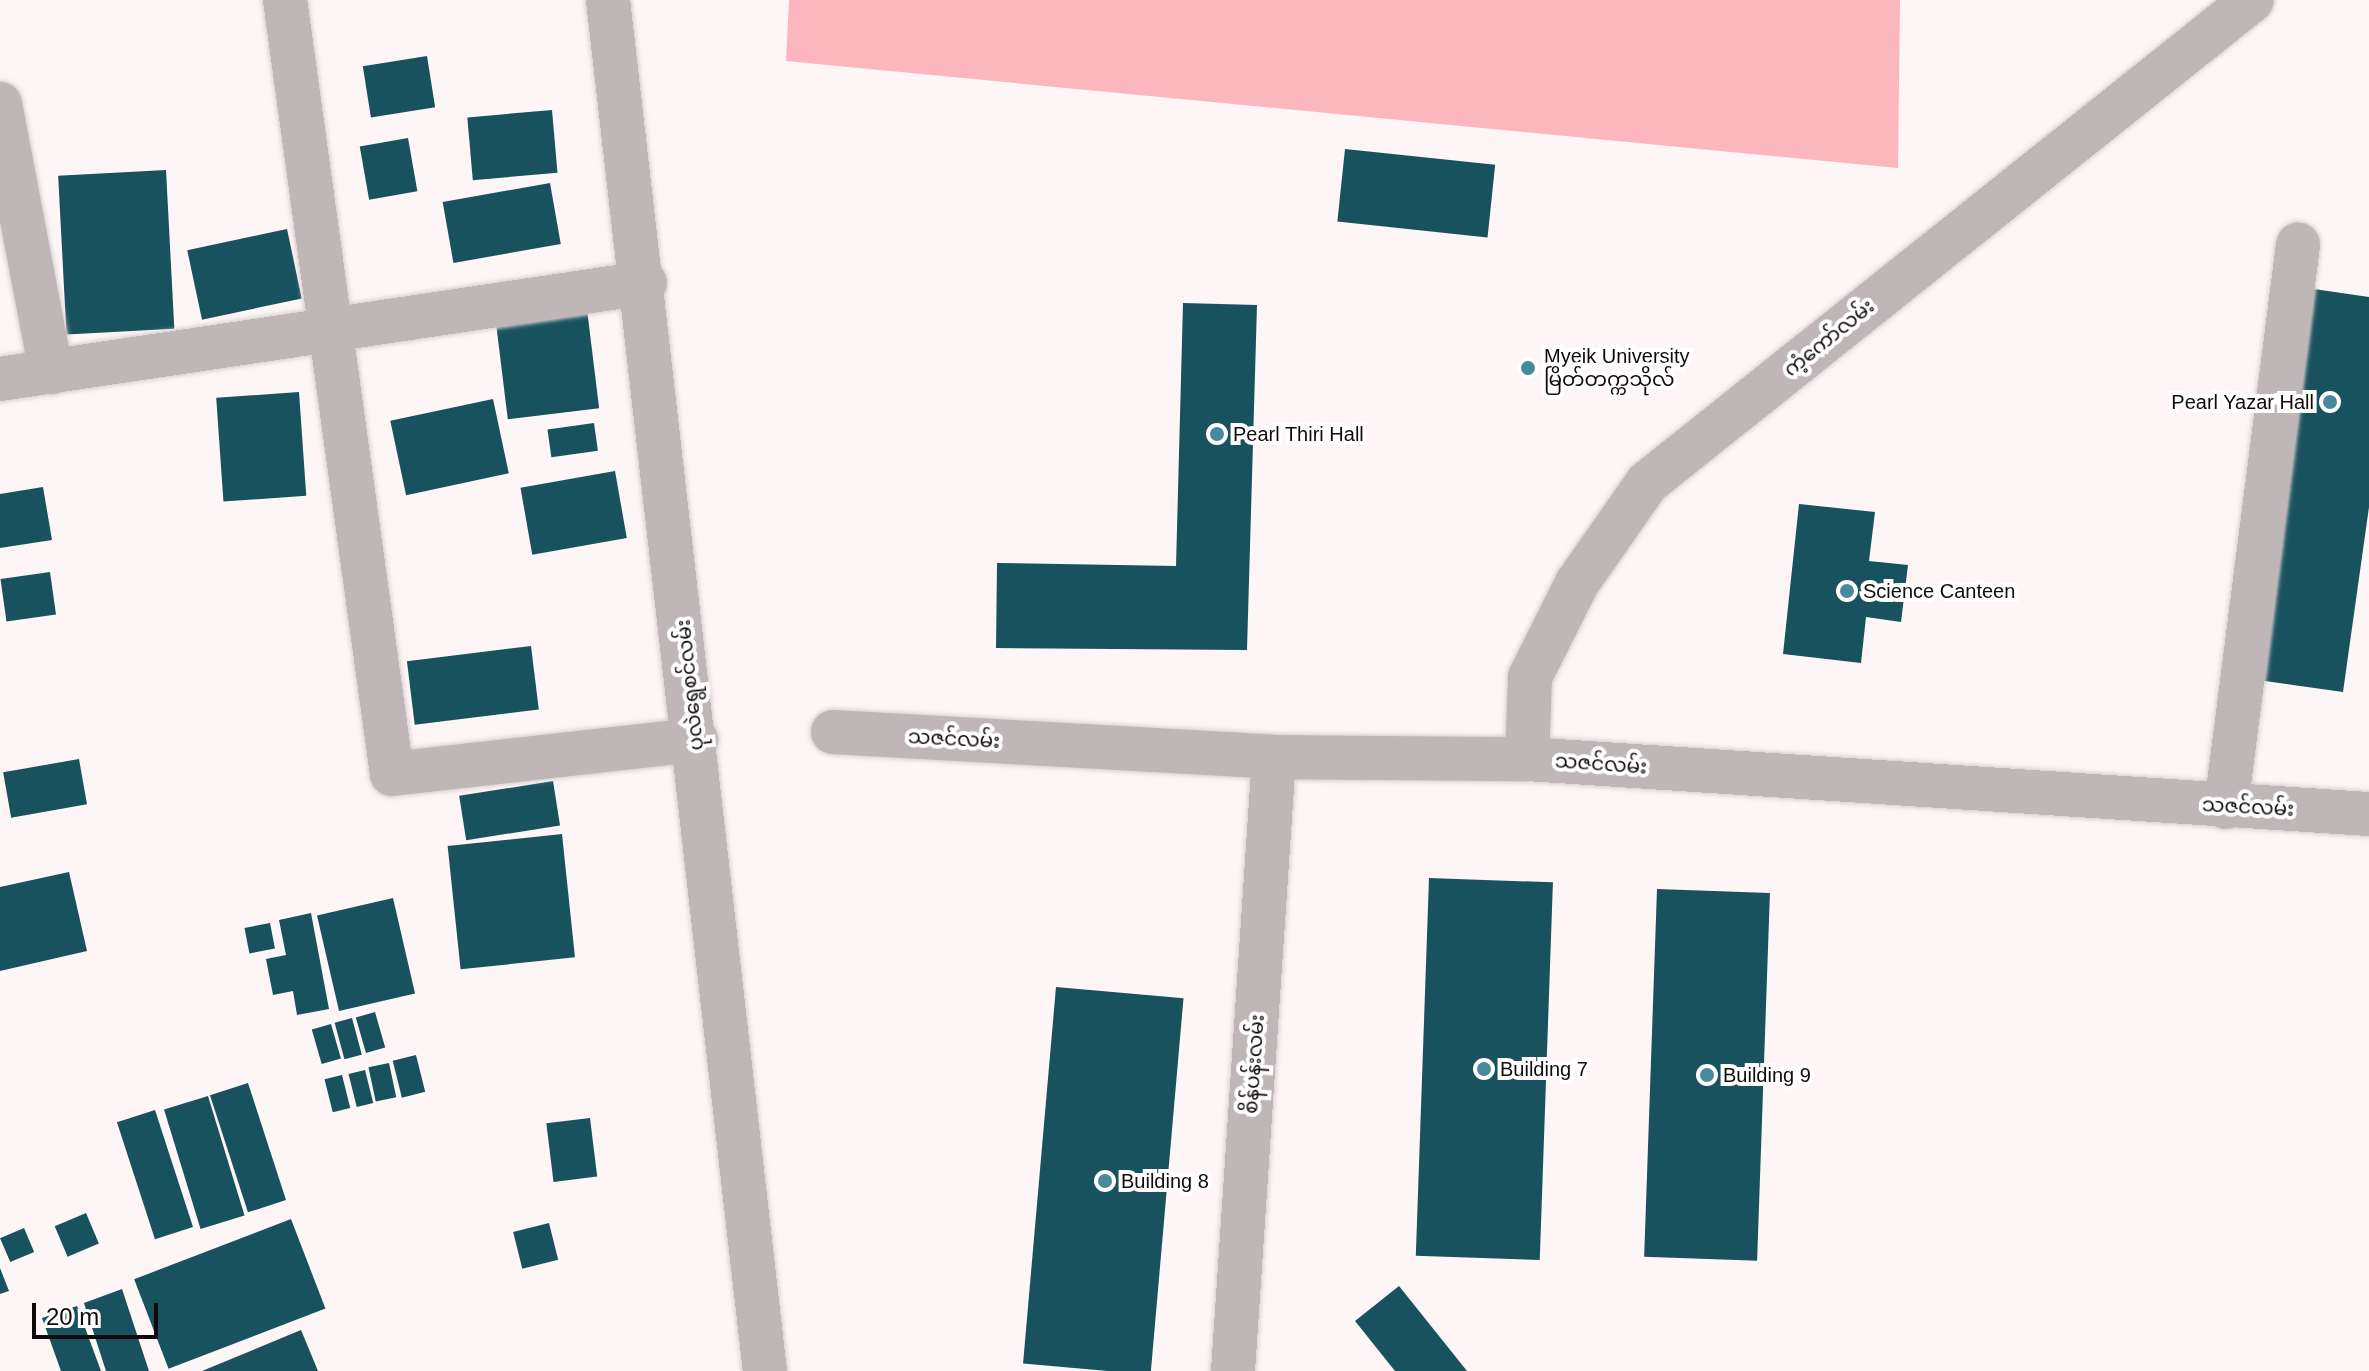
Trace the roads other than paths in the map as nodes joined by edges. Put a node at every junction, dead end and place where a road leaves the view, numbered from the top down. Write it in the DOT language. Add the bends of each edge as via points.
graph roads {
  1 [pos="285,0"];
  2 [pos="608,0"];
  3 [pos="2252,0"];
  4 [pos="0,104"];
  5 [pos="2298,245"];
  6 [pos="645,283"];
  7 [pos="327,331"];
  8 [pos="51,372"];
  9 [pos="0,379"];
  10 [pos="833,732"];
  11 [pos="696,740"];
  12 [pos="1274,757"];
  13 [pos="1527,759"];
  14 [pos="2226,807"];
  15 [pos="2369,814"];
  16 [pos="765,1371"];
  17 [pos="1233,1371"];
  1 -- 7 [label="street"];
  2 -- 6 [label="street, ပုလဲရွေစင်လမ်း"];
  3 -- 13 [label="street, ကံ့ကော်လမ်း" via="1647,483 1577,583 1530,677"];
  4 -- 8 [label="street"];
  5 -- 14 [label="street"];
  6 -- 7 [label="street"];
  6 -- 11 [label="street, ပုလဲရွေစင်လမ်း"];
  7 -- 8 [label="street"];
  7 -- 11 [label="street" via="392,774"];
  8 -- 9 [label="street"];
  10 -- 12 [label="street, သဇင်လမ်း"];
  11 -- 16 [label="street, ပုလဲရွေစင်လမ်း"];
  12 -- 13 [label="street, သဇင်လမ်း"];
  12 -- 17 [label="street, စိန်ပန်းလမ်း"];
  13 -- 14 [label="street, သဇင်လမ်း"];
  14 -- 15 [label="street, သဇင်လမ်း"];
}
